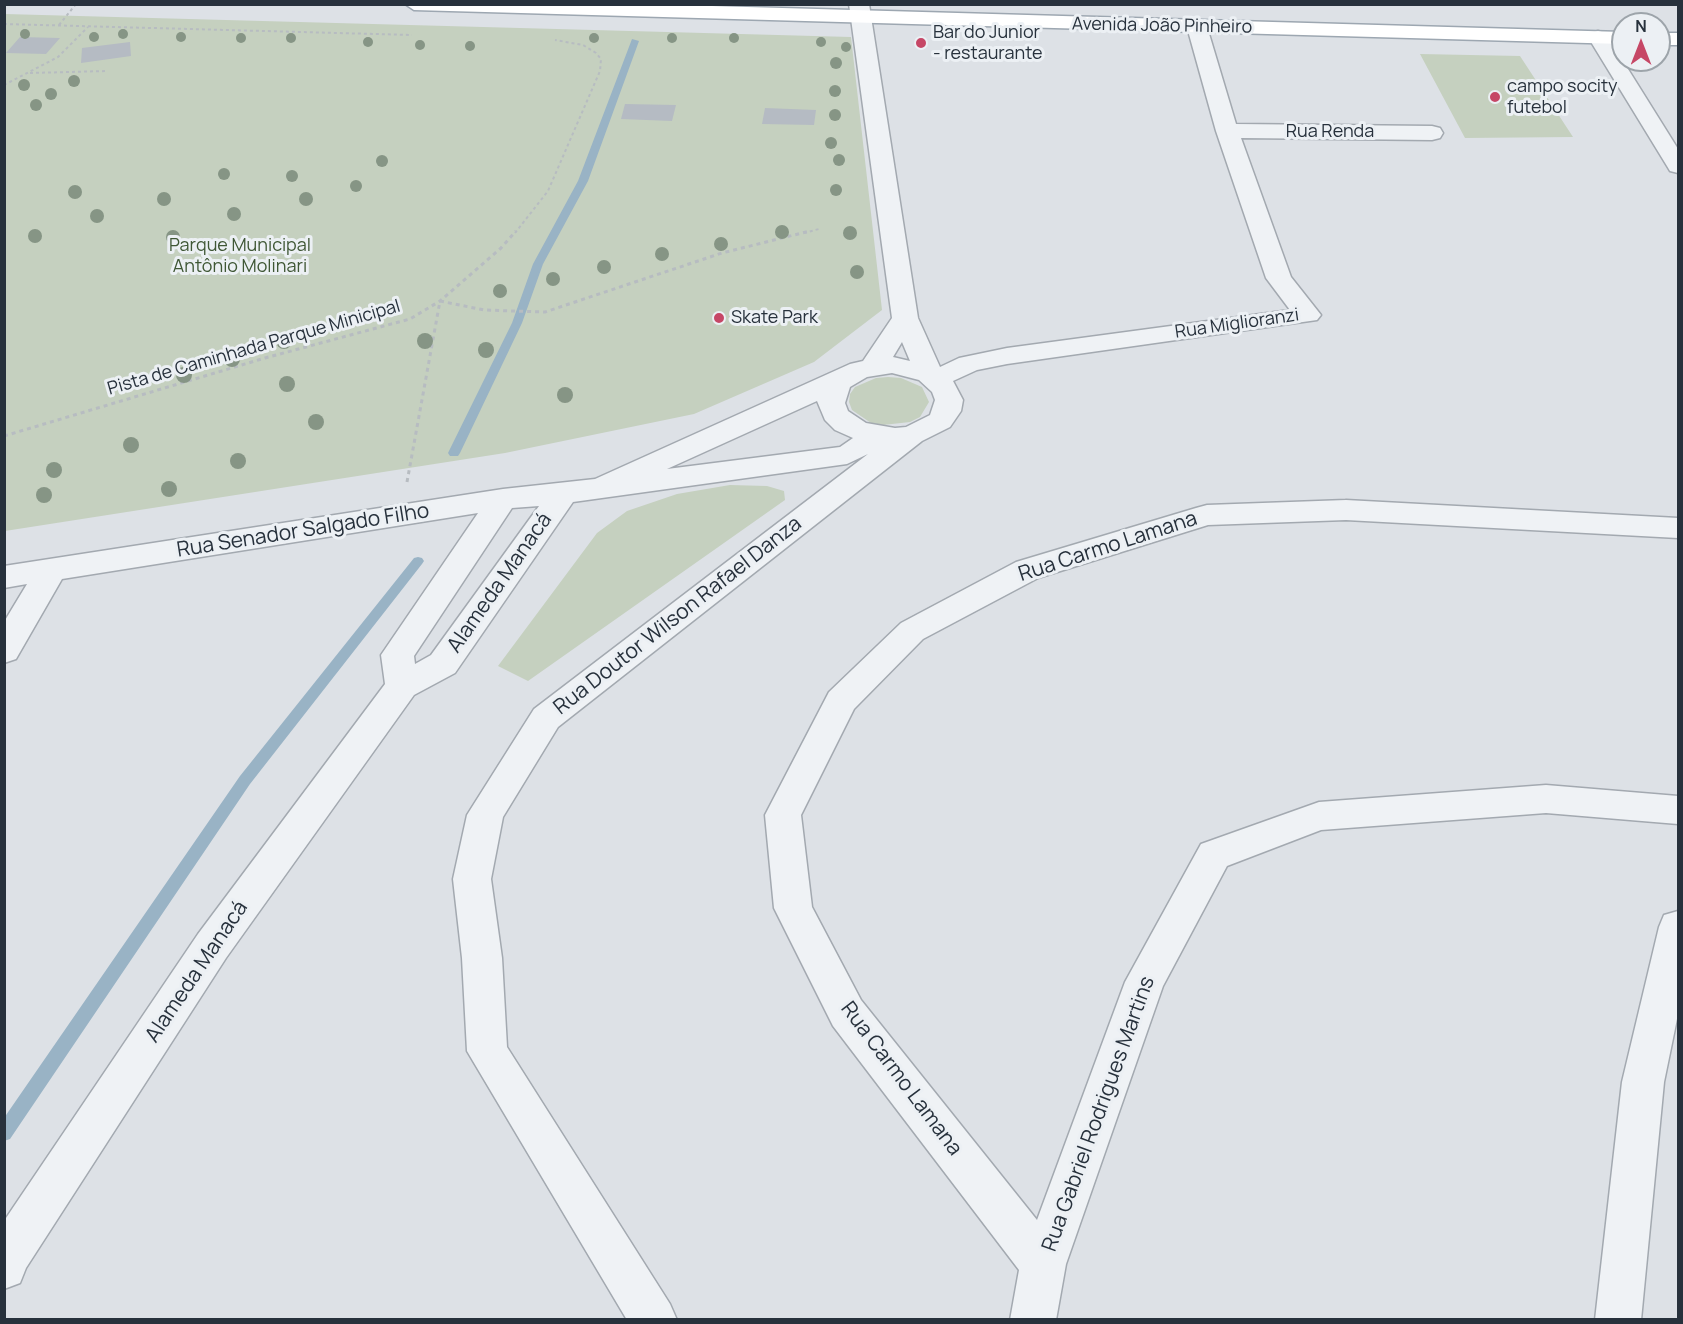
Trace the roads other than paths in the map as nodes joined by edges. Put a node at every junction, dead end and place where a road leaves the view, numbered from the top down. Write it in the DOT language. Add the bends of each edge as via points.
graph roads {
  1 [pos="414,4"];
  2 [pos="861,12"];
  3 [pos="1197,27"];
  4 [pos="1598,37"];
  5 [pos="1611,38"];
  6 [pos="1227,131"];
  7 [pos="1432,133"];
  8 [pos="1678,166"];
  9 [pos="905,318"];
  10 [pos="873,367"];
  11 [pos="932,377"];
  12 [pos="840,381"];
  13 [pos="894,436"];
  14 [pos="602,487"];
  15 [pos="563,494"];
  16 [pos="503,499"];
  17 [pos="1678,528"];
  18 [pos="50,572"];
  19 [pos="4,577"];
  20 [pos="4,651"];
  21 [pos="402,686"];
  22 [pos="1678,810"];
  23 [pos="1678,927"];
  24 [pos="1043,1264"];
  25 [pos="4,1267"];
  26 [pos="654,1320"];
  27 [pos="1033,1320"];
  28 [pos="1618,1320"];
  1 -- 2 [label="main road, Avenida João Pinheiro"];
  2 -- 3 [label="main road, Avenida João Pinheiro"];
  2 -- 9 [label="street"];
  3 -- 4 [label="main road, Avenida João Pinheiro"];
  3 -- 6 [label="street, Rua Miglioranzi"];
  4 -- 5 [label="main road, Avenida João Pinheiro"];
  4 -- 8 [label="street"];
  6 -- 7 [label="street, Rua Renda"];
  6 -- 11 [label="street, Rua Miglioranzi" via="1279,278 1308,315 1007,356"];
  9 -- 10 [label="street"];
  9 -- 11 [label="street"];
  10 -- 11 [label="street" via="892,365"];
  10 -- 12 [label="street"];
  11 -- 13 [label="street" via="945,389 947,411 940,421"];
  12 -- 13 [label="street" via="831,403 835,414 852,428"];
  12 -- 14 [label="street"];
  13 -- 14 [label="street" via="847,455"];
  13 -- 26 [label="street, Rua Doutor Wilson Rafael Danza" via="546,718 485,815 472,879 482,958 487,1051"];
  14 -- 15 [label="street, Rua Senador Salgado Filho"];
  15 -- 16 [label="street, Rua Senador Salgado Filho"];
  15 -- 21 [label="street, Alameda Manacá" via="443,664"];
  16 -- 18 [label="street, Rua Senador Salgado Filho"];
  16 -- 21 [label="street, Alameda Manacá" via="397,655"];
  17 -- 24 [label="street, Rua Carmo Lamana" via="1346,510 1207,515 1027,570 912,631 842,701 783,815 793,908 847,1012"];
  18 -- 19 [label="street, Rua Senador Salgado Filho"];
  18 -- 20 [label="street"];
  21 -- 25 [label="street, Alameda Manacá" via="212,946"];
  22 -- 24 [label="street, Rua Gabriel Rodrigues Martins" via="1546,799 1319,816 1214,855 1145,982"];
  23 -- 28 [label="street" via="1644,1082"];
  24 -- 27 [label="street, Rua Gabriel Rodrigues Martins"];
}
